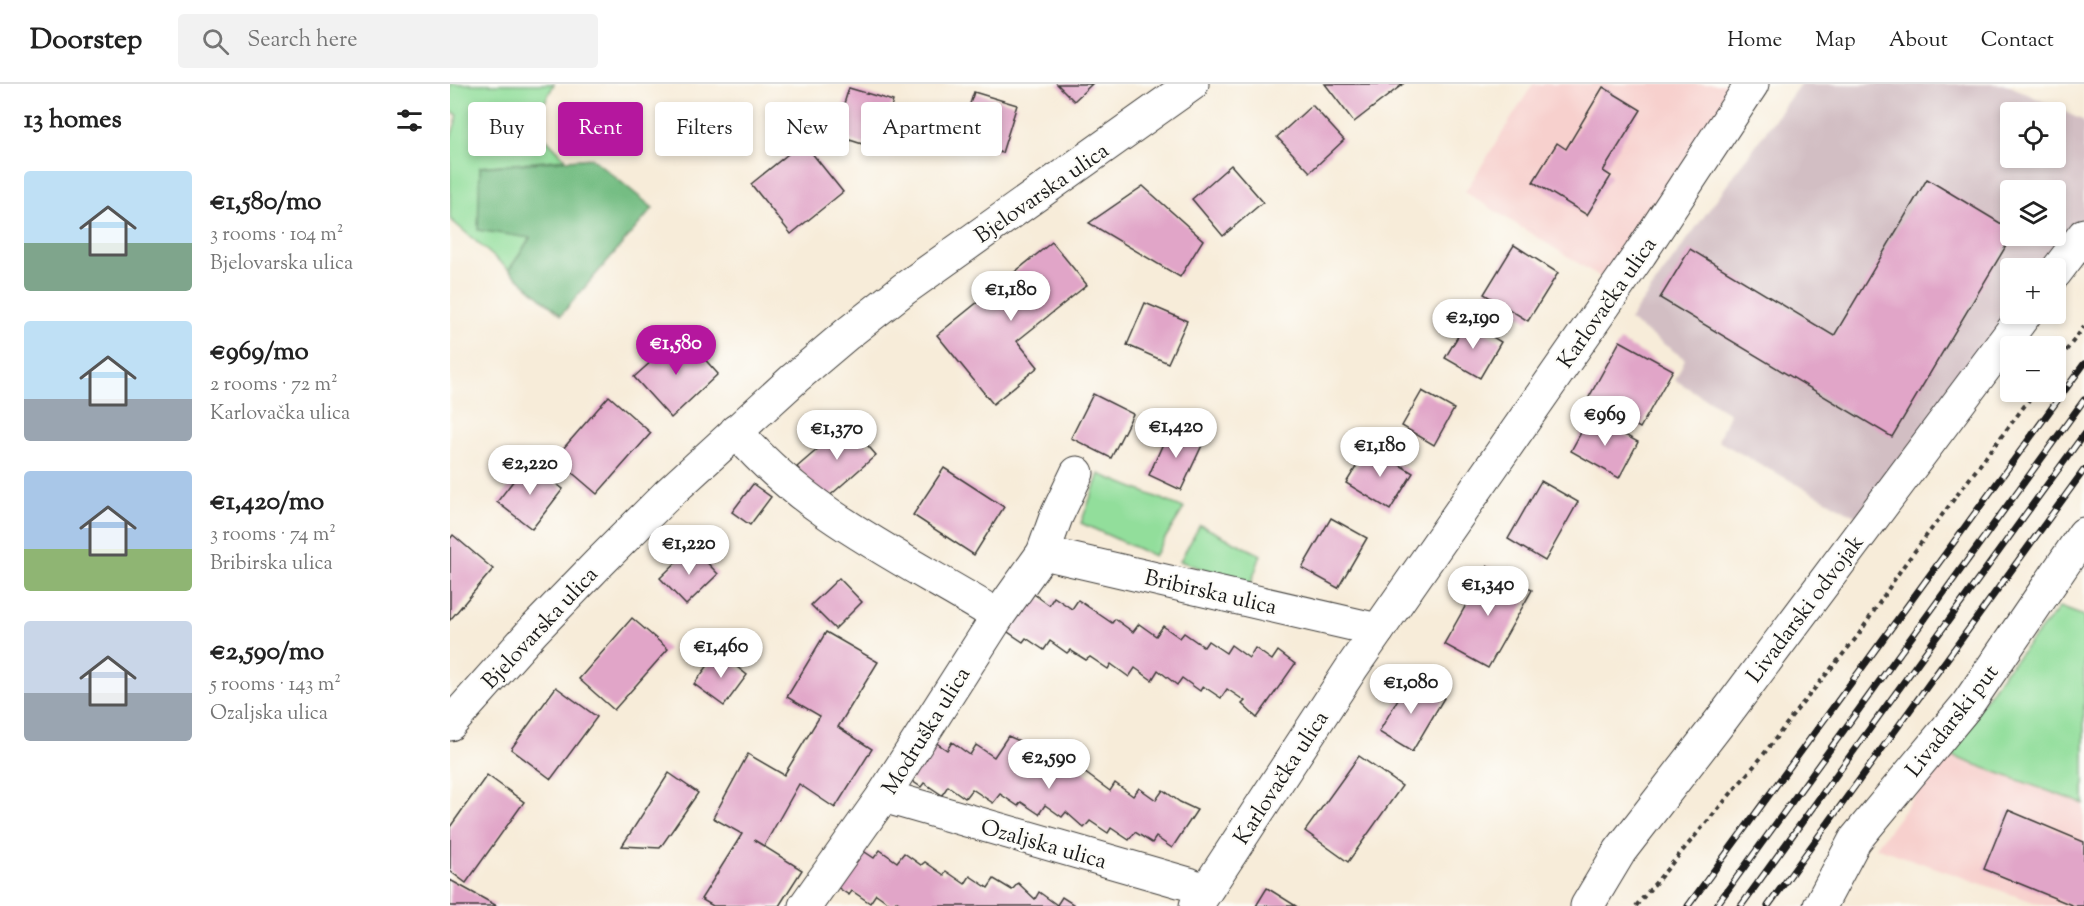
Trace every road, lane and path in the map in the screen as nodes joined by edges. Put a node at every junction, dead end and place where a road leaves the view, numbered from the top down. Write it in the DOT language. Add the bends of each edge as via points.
graph roads {
  1 [pos="1192,84"];
  2 [pos="1752,84"];
  3 [pos="2084,235"];
  4 [pos="2066,259"];
  5 [pos="2018,324"];
  6 [pos="2084,327"];
  7 [pos="2066,351"];
  8 [pos="2027,402"];
  9 [pos="736,431"];
  10 [pos="1077,473"];
  11 [pos="2084,534"];
  12 [pos="1043,553"];
  13 [pos="998,616"];
  14 [pos="1378,630"];
  15 [pos="450,724"];
  16 [pos="883,796"];
  17 [pos="1200,899"];
  18 [pos="805,906"];
  19 [pos="1587,906"];
  20 [pos="1636,906"];
  21 [pos="1820,906"];
  1 -- 9 [label="street, Bjelovarska ulica" via="904,289 847,333"];
  2 -- 14 [label="street, Karlovačka ulica" via="1640,254"];
  3 -- 4 [label="street"];
  5 -- 19 [label="street, Livadarski odvojak" via="1620,851"];
  6 -- 7 [label="path"];
  8 -- 20 [label="path" via="1902,568 1857,637"];
  9 -- 13 [label="street" via="758,457 848,528"];
  9 -- 15 [label="street, Bjelovarska ulica" via="598,564"];
  10 -- 12 [label="street, Modruška ulica"];
  11 -- 21 [label="street, Livadarski put" via="1967,705 1855,840"];
  12 -- 13 [label="street, Modruška ulica"];
  12 -- 14 [label="street, Bribirska ulica"];
  13 -- 16 [label="street, Modruška ulica"];
  14 -- 17 [label="street, Karlovačka ulica"];
  16 -- 17 [label="street, Ozaljska ulica" via="1189,884"];
  16 -- 18 [label="street, Modruška ulica"];
}
